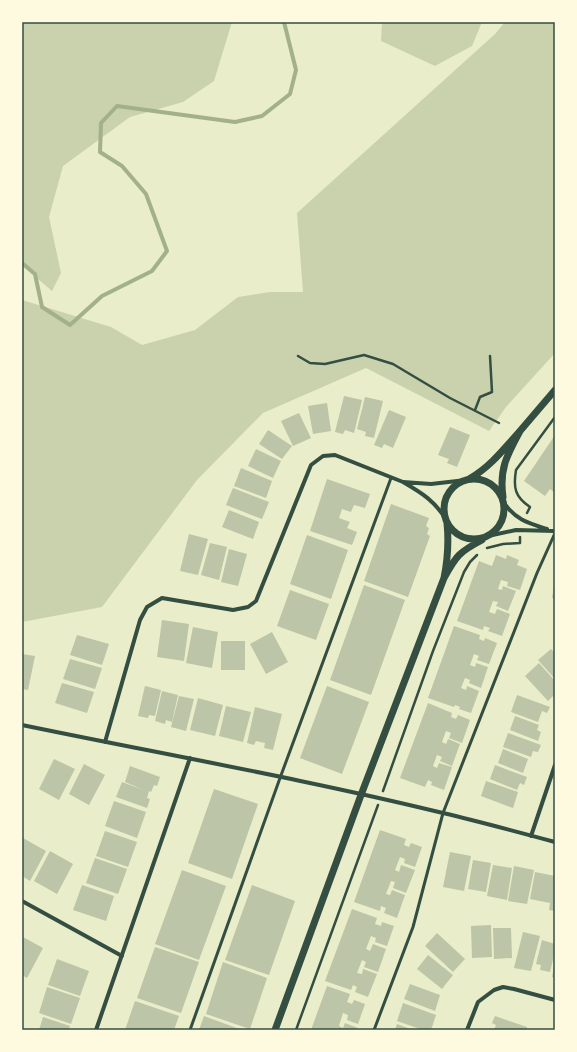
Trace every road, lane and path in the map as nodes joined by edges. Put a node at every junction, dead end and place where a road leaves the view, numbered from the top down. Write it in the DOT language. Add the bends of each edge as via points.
graph roads {
  1 [pos="298,356"];
  2 [pos="490,356"];
  3 [pos="555,390"];
  4 [pos="475,410"];
  5 [pos="555,417"];
  6 [pos="499,423"];
  7 [pos="520,431"];
  8 [pos="391,478"];
  9 [pos="466,480"];
  10 [pos="403,482"];
  11 [pos="504,503"];
  12 [pos="527,513"];
  13 [pos="447,521"];
  14 [pos="555,532"];
  15 [pos="488,536"];
  16 [pos="520,536"];
  17 [pos="484,550"];
  18 [pos="480,552"];
  19 [pos="444,578"];
  20 [pos="22,725"];
  21 [pos="105,742"];
  22 [pos="190,758"];
  23 [pos="555,765"];
  24 [pos="280,778"];
  25 [pos="386,782"];
  26 [pos="361,795"];
  27 [pos="443,813"];
  28 [pos="374,817"];
  29 [pos="531,836"];
  30 [pos="555,842"];
  31 [pos="22,901"];
  32 [pos="122,956"];
  33 [pos="555,1000"];
  34 [pos="96,1030"];
  35 [pos="190,1030"];
  36 [pos="275,1030"];
  37 [pos="296,1030"];
  38 [pos="374,1030"];
  39 [pos="466,1030"];
  1 -- 4 [label="path" via="310,363 325,364 364,355 379,359 393,364"];
  2 -- 4 [label="path" via="492,392 480,397"];
  3 -- 7 [label="street"];
  4 -- 6 [label="path"];
  5 -- 12 [label="path" via="516,470 516,491 520,500 530,507"];
  7 -- 9 [label="street" via="486,468"];
  7 -- 11 [label="street" via="502,471"];
  8 -- 10 [label="street"];
  8 -- 21 [label="street" via="335,455 323,456 311,465 256,601 248,607 233,610 162,598 148,607 140,620"];
  8 -- 24 [label="lane"];
  9 -- 10 [label="street" via="431,484"];
  9 -- 11 [label="street" via="476,479 494,486"];
  9 -- 13 [label="street" via="457,485 445,501"];
  10 -- 13 [label="street" via="428,498"];
  11 -- 14 [label="street" via="509,511 524,522"];
  11 -- 15 [label="street" via="502,522"];
  13 -- 15 [label="street" via="460,536 469,539"];
  13 -- 19 [label="street" via="449,541"];
  14 -- 15 [label="street" via="516,530"];
  14 -- 27 [label="lane"];
  15 -- 19 [label="street" via="466,548 454,559"];
  16 -- 17 [label="path" via="520,542"];
  18 -- 25 [label="path" via="464,572"];
  19 -- 26 [label="street"];
  20 -- 21 [label="street"];
  21 -- 22 [label="street"];
  22 -- 24 [label="street"];
  22 -- 32 [label="street"];
  23 -- 29 [label="street"];
  24 -- 26 [label="street"];
  24 -- 35 [label="lane"];
  26 -- 27 [label="street"];
  26 -- 36 [label="street"];
  27 -- 29 [label="street"];
  27 -- 38 [label="lane" via="413,927"];
  28 -- 37 [label="path"];
  29 -- 30 [label="street"];
  31 -- 32 [label="street"];
  32 -- 34 [label="street"];
  33 -- 39 [label="street" via="503,987 494,990 478,1002"];
}
